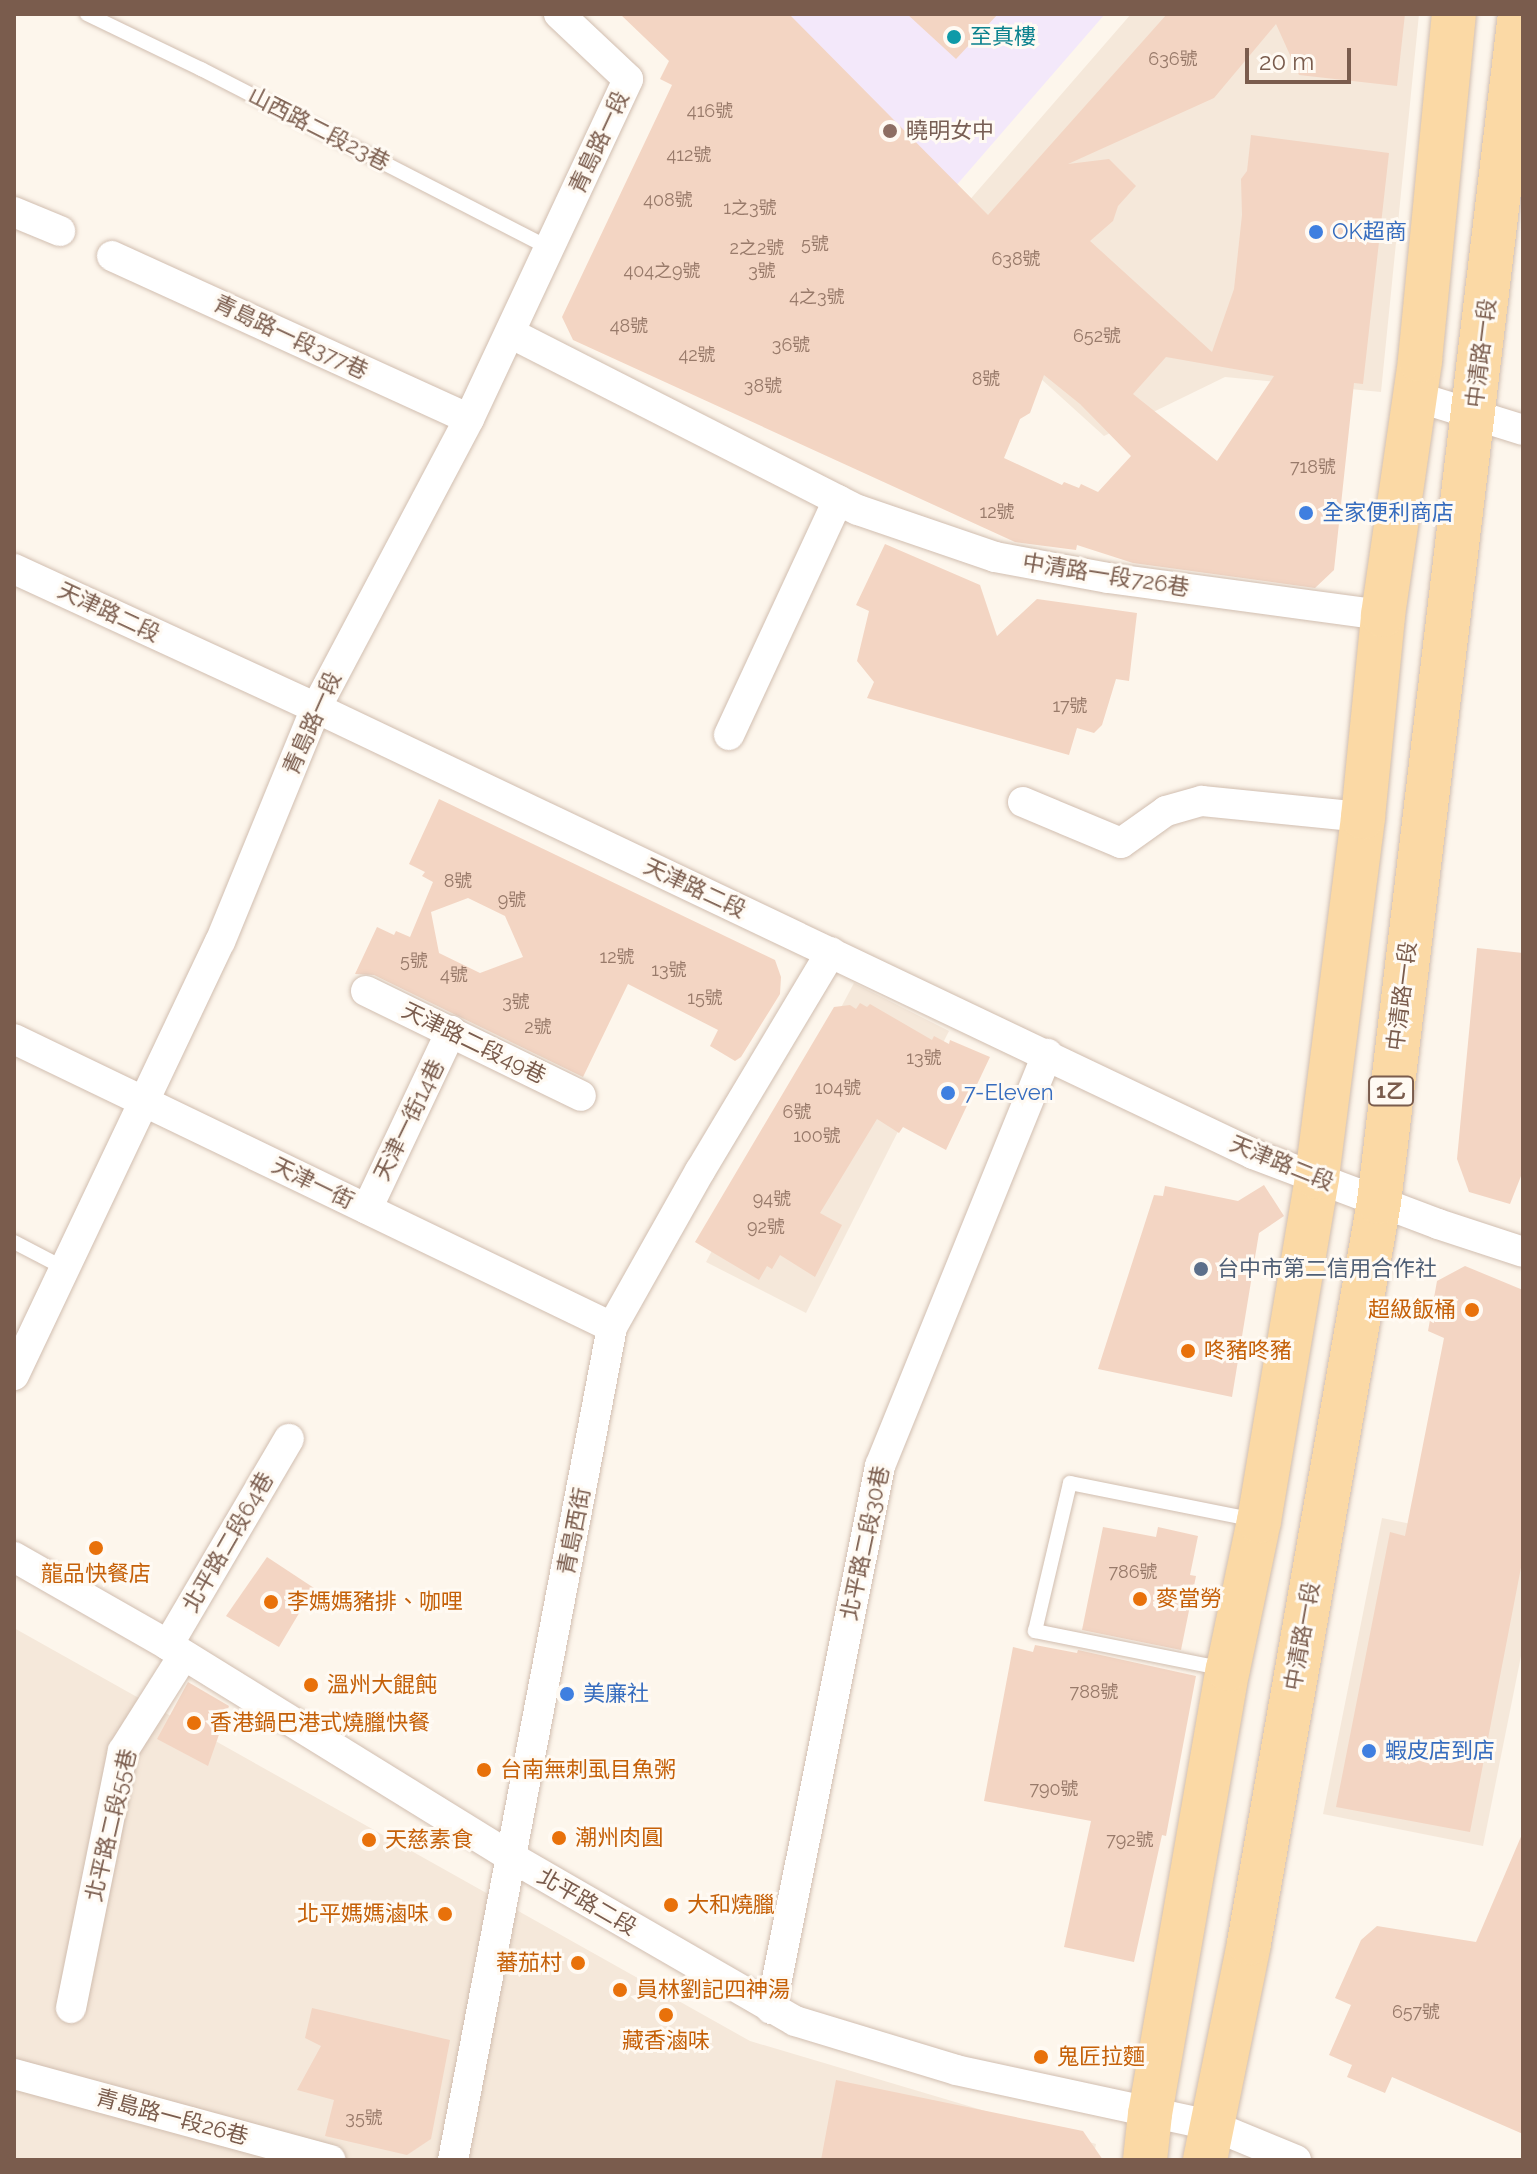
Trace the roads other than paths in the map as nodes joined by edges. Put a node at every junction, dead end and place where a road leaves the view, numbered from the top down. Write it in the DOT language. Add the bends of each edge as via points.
graph roads {
  1 [pos="87,14"];
  2 [pos="559,14"];
  3 [pos="1454,14"];
  4 [pos="1520,14"];
  5 [pos="14,212"];
  6 [pos="60,231"];
  7 [pos="549,248"];
  8 [pos="112,256"];
  9 [pos="510,333"];
  10 [pos="1414,396"];
  11 [pos="1474,414"];
  12 [pos="469,419"];
  13 [pos="1523,430"];
  14 [pos="838,500"];
  15 [pos="14,569"];
  16 [pos="1383,615"];
  17 [pos="316,708"];
  18 [pos="729,735"];
  19 [pos="1023,802"];
  20 [pos="1363,817"];
  21 [pos="831,952"];
  22 [pos="366,991"];
  23 [pos="451,1031"];
  24 [pos="14,1039"];
  25 [pos="1047,1054"];
  26 [pos="581,1096"];
  27 [pos="142,1101"];
  28 [pos="1317,1177"];
  29 [pos="1379,1202"];
  30 [pos="367,1209"];
  31 [pos="14,1242"];
  32 [pos="1523,1252"];
  33 [pos="64,1268"];
  34 [pos="612,1327"];
  35 [pos="14,1375"];
  36 [pos="289,1439"];
  37 [pos="1259,1521"];
  38 [pos="14,1557"];
  39 [pos="175,1650"];
  40 [pos="1228,1669"];
  41 [pos="511,1857"];
  42 [pos="71,2008"];
  43 [pos="771,2009"];
  44 [pos="14,2074"];
  45 [pos="1150,2114"];
  46 [pos="1208,2142"];
  47 [pos="331,2160"];
  48 [pos="453,2160"];
  49 [pos="1145,2160"];
  50 [pos="1296,2160"];
  1 -- 7 [label="lane, 山西路二段23巷"];
  2 -- 7 [label="street, 青島路一段" via="628,79"];
  3 -- 10 [label="main road"];
  4 -- 11 [label="main road, 中清路一段 / 1乙"];
  5 -- 6 [label="street"];
  7 -- 9 [label="street, 青島路一段"];
  8 -- 12 [label="street, 青島路一段377巷"];
  9 -- 12 [label="street, 青島路一段"];
  9 -- 14 [label="street, 中清路一段726巷"];
  10 -- 11 [label="street"];
  10 -- 16 [label="main road"];
  11 -- 13 [label="street"];
  11 -- 29 [label="main road, 中清路一段 / 1乙"];
  12 -- 17 [label="street, 青島路一段"];
  14 -- 16 [label="street, 中清路一段726巷" via="995,557 1108,578"];
  14 -- 18 [label="street"];
  15 -- 17 [label="street, 天津路二段"];
  16 -- 20 [label="main road"];
  17 -- 21 [label="street, 天津路二段"];
  17 -- 27 [label="street, 青島路一段" via="220,942"];
  19 -- 20 [label="street" via="1121,843 1166,811 1202,801"];
  20 -- 28 [label="main road"];
  21 -- 25 [label="street, 天津路二段"];
  21 -- 34 [label="street, 青島西街"];
  22 -- 23 [label="street, 天津路二段49巷"];
  23 -- 26 [label="street, 天津路二段49巷"];
  23 -- 30 [label="street, 天津一街14巷"];
  24 -- 27 [label="street, 天津一街"];
  25 -- 28 [label="street, 天津路二段" via="1253,1154"];
  25 -- 43 [label="street, 北平路二段30巷" via="880,1466"];
  27 -- 30 [label="street, 天津一街"];
  27 -- 33 [label="street, 青島路一段"];
  28 -- 29 [label="street, 天津路二段"];
  28 -- 37 [label="main road"];
  29 -- 32 [label="street, 天津路二段"];
  29 -- 46 [label="main road, 中清路一段 / 1乙" via="1249,1943"];
  30 -- 34 [label="street, 天津一街"];
  31 -- 33 [label="lane"];
  33 -- 35 [label="street, 青島路一段"];
  34 -- 41 [label="street, 青島西街"];
  36 -- 39 [label="street, 北平路二段64巷"];
  37 -- 40 [label="main road"];
  37 -- 40 [label="lane" via="1070,1483 1035,1631"];
  38 -- 39 [label="street, 北平路二段"];
  39 -- 41 [label="street, 北平路二段"];
  39 -- 42 [label="street, 北平路二段55巷" via="123,1751"];
  40 -- 45 [label="main road"];
  41 -- 43 [label="street, 北平路二段"];
  41 -- 48 [label="street, 青島西街"];
  43 -- 45 [label="street, 北平路二段" via="956,2070"];
  44 -- 47 [label="street, 青島路一段26巷"];
  45 -- 46 [label="street, 北平路二段"];
  45 -- 49 [label="main road"];
  46 -- 50 [label="street, 北平路二段"];
}
